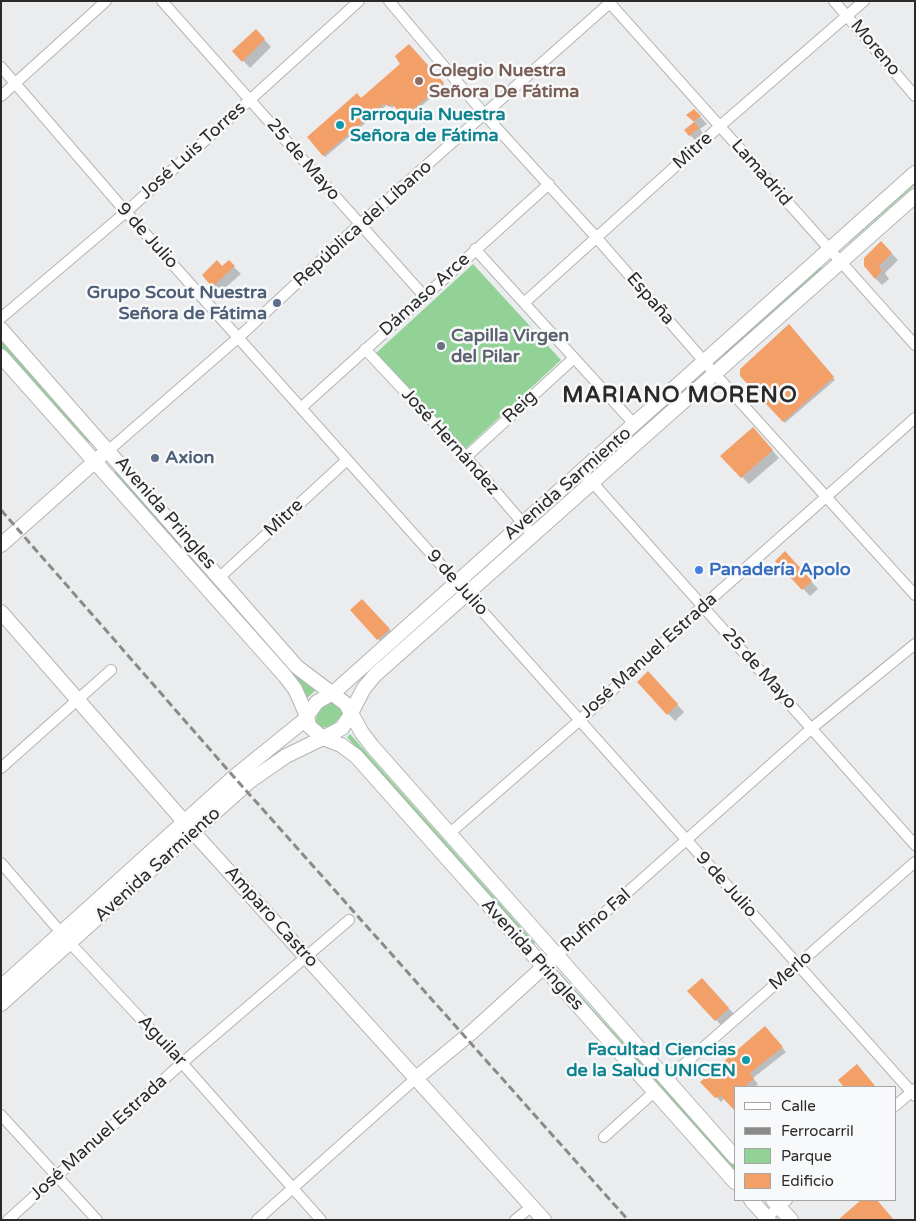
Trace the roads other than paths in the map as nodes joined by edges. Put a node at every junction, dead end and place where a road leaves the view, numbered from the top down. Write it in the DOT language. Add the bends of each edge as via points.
graph roads {
  1 [pos="106,1"];
  2 [pos="162,1"];
  3 [pos="359,1"];
  4 [pos="389,1"];
  5 [pos="834,1"];
  6 [pos="864,1"];
  7 [pos="610,2"];
  8 [pos="847,16"];
  9 [pos="1,67"];
  10 [pos="15,83"];
  11 [pos="1,96"];
  12 [pos="915,96"];
  13 [pos="250,99"];
  14 [pos="485,114"];
  15 [pos="720,126"];
  16 [pos="915,173"];
  17 [pos="549,184"];
  18 [pos="915,196"];
  19 [pos="126,212"];
  20 [pos="359,225"];
  21 [pos="596,237"];
  22 [pos="475,249"];
  23 [pos="828,249"];
  24 [pos="840,262"];
  25 [pos="424,296"];
  26 [pos="524,303"];
  27 [pos="1,318"];
  28 [pos="1,330"];
  29 [pos="239,337"];
  30 [pos="915,345"];
  31 [pos="365,349"];
  32 [pos="1,356"];
  33 [pos="574,358"];
  34 [pos="705,362"];
  35 [pos="715,374"];
  36 [pos="302,407"];
  37 [pos="915,418"];
  38 [pos="635,425"];
  39 [pos="109,450"];
  40 [pos="466,457"];
  41 [pos="347,460"];
  42 [pos="94,461"];
  43 [pos="586,478"];
  44 [pos="827,498"];
  45 [pos="523,524"];
  46 [pos="533,535"];
  47 [pos="1,545"];
  48 [pos="220,577"];
  49 [pos="457,582"];
  50 [pos="467,594"];
  51 [pos="915,595"];
  52 [pos="703,606"];
  53 [pos="1,612"];
  54 [pos="915,644"];
  55 [pos="111,670"];
  56 [pos="332,694"];
  57 [pos="78,701"];
  58 [pos="351,714"];
  59 [pos="307,717"];
  60 [pos="580,720"];
  61 [pos="812,728"];
  62 [pos="323,738"];
  63 [pos="1,768"];
  64 [pos="184,821"];
  65 [pos="194,833"];
  66 [pos="450,833"];
  67 [pos="687,842"];
  68 [pos="915,845"];
  69 [pos="915,862"];
  70 [pos="1,863"];
  71 [pos="349,920"];
  72 [pos="66,938"];
  73 [pos="308,955"];
  74 [pos="557,955"];
  75 [pos="799,964"];
  76 [pos="542,967"];
  77 [pos="1,986"];
  78 [pos="1,1004"];
  79 [pos="182,1063"];
  80 [pos="415,1079"];
  81 [pos="666,1080"];
  82 [pos="654,1092"];
  83 [pos="913,1092"];
  84 [pos="896,1105"];
  85 [pos="1,1115"];
  86 [pos="604,1137"];
  87 [pos="734,1156"];
  88 [pos="57,1176"];
  89 [pos="734,1181"];
  90 [pos="292,1188"];
  91 [pos="752,1201"];
  92 [pos="780,1202"];
  93 [pos="532,1206"];
  94 [pos="766,1219"];
  95 [pos="8,1220"];
  96 [pos="97,1220"];
  97 [pos="257,1220"];
  98 [pos="321,1220"];
  99 [pos="515,1220"];
  100 [pos="544,1220"];
  101 [pos="790,1220"];
  1 -- 10 [label="street"];
  2 -- 13 [label="street, 25 de Mayo"];
  3 -- 13 [label="street, José Luis Torres"];
  4 -- 14 [label="street, España"];
  5 -- 8 [label="street, Moreno"];
  6 -- 8 [label="street, Mitre"];
  7 -- 14 [label="street, República del Líbano"];
  7 -- 15 [label="street, Lamadrid"];
  8 -- 12 [label="street, Moreno"];
  8 -- 15 [label="street, Mitre"];
  9 -- 10 [label="street, 9 de Julio"];
  10 -- 11 [label="street"];
  10 -- 19 [label="street, 9 de Julio"];
  13 -- 19 [label="street, José Luis Torres"];
  13 -- 20 [label="street, 25 de Mayo"];
  14 -- 17 [label="street, España"];
  14 -- 20 [label="street, República del Líbano"];
  15 -- 21 [label="street, Mitre"];
  15 -- 23 [label="street, Lamadrid"];
  16 -- 23 [label="main road, Avenida Sarmiento"];
  17 -- 21 [label="street, España"];
  17 -- 22 [label="street, Dámaso Arce"];
  18 -- 24 [label="main road, Avenida Sarmiento"];
  19 -- 27 [label="street, José Luis Torres"];
  19 -- 29 [label="street, 9 de Julio"];
  20 -- 25 [label="street, 25 de Mayo"];
  20 -- 29 [label="street, República del Líbano"];
  21 -- 26 [label="street, Mitre"];
  21 -- 34 [label="street, España"];
  22 -- 25 [label="street, Dámaso Arce"];
  22 -- 26 [label="street"];
  23 -- 24 [label="street, Lamadrid"];
  23 -- 34 [label="main road, Avenida Sarmiento"];
  24 -- 30 [label="street, Lamadrid"];
  24 -- 35 [label="main road, Avenida Sarmiento"];
  25 -- 31 [label="street, Dámaso Arce"];
  26 -- 33 [label="street"];
  28 -- 39 [label="main road, Avenida Pringles"];
  29 -- 36 [label="street, 9 de Julio"];
  29 -- 39 [label="street, República del Líbano"];
  31 -- 36 [label="street, Dámaso Arce"];
  31 -- 40 [label="street, José Hernández"];
  32 -- 42 [label="main road, Avenida Pringles"];
  33 -- 38 [label="street"];
  33 -- 40 [label="street, Reig"];
  34 -- 35 [label="street, España"];
  34 -- 38 [label="main road, Avenida Sarmiento"];
  35 -- 43 [label="main road, Avenida Sarmiento"];
  35 -- 44 [label="street, España"];
  36 -- 41 [label="street, 9 de Julio"];
  37 -- 44 [label="street, José Manuel Estrada"];
  38 -- 43 [label="main road, Avenida Sarmiento"];
  39 -- 42 [label="main road, República del Líbano"];
  39 -- 48 [label="main road, Avenida Pringles"];
  40 -- 45 [label="street, José Hernández"];
  41 -- 48 [label="street, Mitre"];
  41 -- 49 [label="street, 9 de Julio"];
  42 -- 47 [label="main road, República del Líbano"];
  42 -- 59 [label="main road, Avenida Pringles" via="285,676 295,689"];
  43 -- 45 [label="main road, Avenida Sarmiento"];
  43 -- 46 [label="main road, Avenida Sarmiento"];
  43 -- 52 [label="street, 25 de Mayo"];
  44 -- 51 [label="street, España"];
  44 -- 52 [label="street, José Manuel Estrada"];
  45 -- 46 [label="street, José Hernández"];
  45 -- 49 [label="main road, Avenida Sarmiento"];
  46 -- 50 [label="main road, Avenida Sarmiento"];
  48 -- 56 [label="main road, Avenida Pringles" via="297,667"];
  49 -- 50 [label="street, 9 de Julio"];
  49 -- 56 [label="main road, Avenida Sarmiento"];
  50 -- 58 [label="main road, Avenida Sarmiento" via="375,675 364,688"];
  50 -- 60 [label="street, 9 de Julio"];
  52 -- 60 [label="street, José Manuel Estrada"];
  52 -- 61 [label="street, 25 de Mayo"];
  53 -- 57 [label="main road, Amparo Castro"];
  54 -- 61 [label="street, Rufino Fal"];
  55 -- 57 [label="street"];
  56 -- 58 [label="main road" via="341,698"];
  56 -- 59 [label="main road" via="317,702"];
  57 -- 63 [label="street"];
  57 -- 64 [label="main road, Amparo Castro"];
  58 -- 62 [label="main road" via="342,728"];
  58 -- 66 [label="main road, Avenida Pringles" via="372,746"];
  59 -- 62 [label="main road" via="310,726"];
  59 -- 64 [label="main road, Avenida Sarmiento"];
  60 -- 66 [label="street, José Manuel Estrada"];
  60 -- 67 [label="street, 9 de Julio"];
  61 -- 67 [label="street, Rufino Fal"];
  61 -- 68 [label="street, 25 de Mayo"];
  62 -- 65 [label="main road, Avenida Sarmiento" via="286,756 250,781"];
  62 -- 76 [label="main road, Avenida Pringles" via="356,756"];
  64 -- 65 [label="main road, Amparo Castro"];
  64 -- 72 [label="main road, Avenida Sarmiento"];
  65 -- 72 [label="main road, Avenida Sarmiento"];
  65 -- 73 [label="main road, Amparo Castro"];
  66 -- 74 [label="main road, Avenida Pringles"];
  67 -- 74 [label="street, Rufino Fal"];
  67 -- 75 [label="street, 9 de Julio"];
  69 -- 75 [label="street, Merlo"];
  70 -- 72 [label="street, Aguilar"];
  71 -- 73 [label="street, José Manuel Estrada"];
  72 -- 77 [label="main road, Avenida Sarmiento"];
  72 -- 78 [label="main road, Avenida Sarmiento"];
  72 -- 79 [label="street, Aguilar"];
  73 -- 79 [label="street, José Manuel Estrada"];
  73 -- 80 [label="main road, Amparo Castro"];
  74 -- 76 [label="main road, Rufino Fal"];
  74 -- 81 [label="main road, Avenida Pringles"];
  75 -- 81 [label="street, Merlo"];
  75 -- 83 [label="street, 9 de Julio"];
  76 -- 80 [label="main road, Rufino Fal"];
  76 -- 82 [label="main road, Avenida Pringles"];
  79 -- 88 [label="street, José Manuel Estrada"];
  79 -- 90 [label="street, Aguilar"];
  80 -- 90 [label="street, Rufino Fal"];
  80 -- 93 [label="main road, Amparo Castro"];
  81 -- 87 [label="main road, Avenida Pringles"];
  82 -- 86 [label="street"];
  82 -- 89 [label="main road, Avenida Pringles"];
  83 -- 84 [label="street"];
  85 -- 88 [label="street"];
  88 -- 95 [label="street, José Manuel Estrada"];
  88 -- 96 [label="street"];
  90 -- 97 [label="street, Rufino Fal"];
  90 -- 98 [label="street, Aguilar"];
  91 -- 94 [label="main road"];
  92 -- 94 [label="street"];
  92 -- 101 [label="main road"];
  93 -- 99 [label="street"];
  93 -- 100 [label="main road, Amparo Castro"];
}
